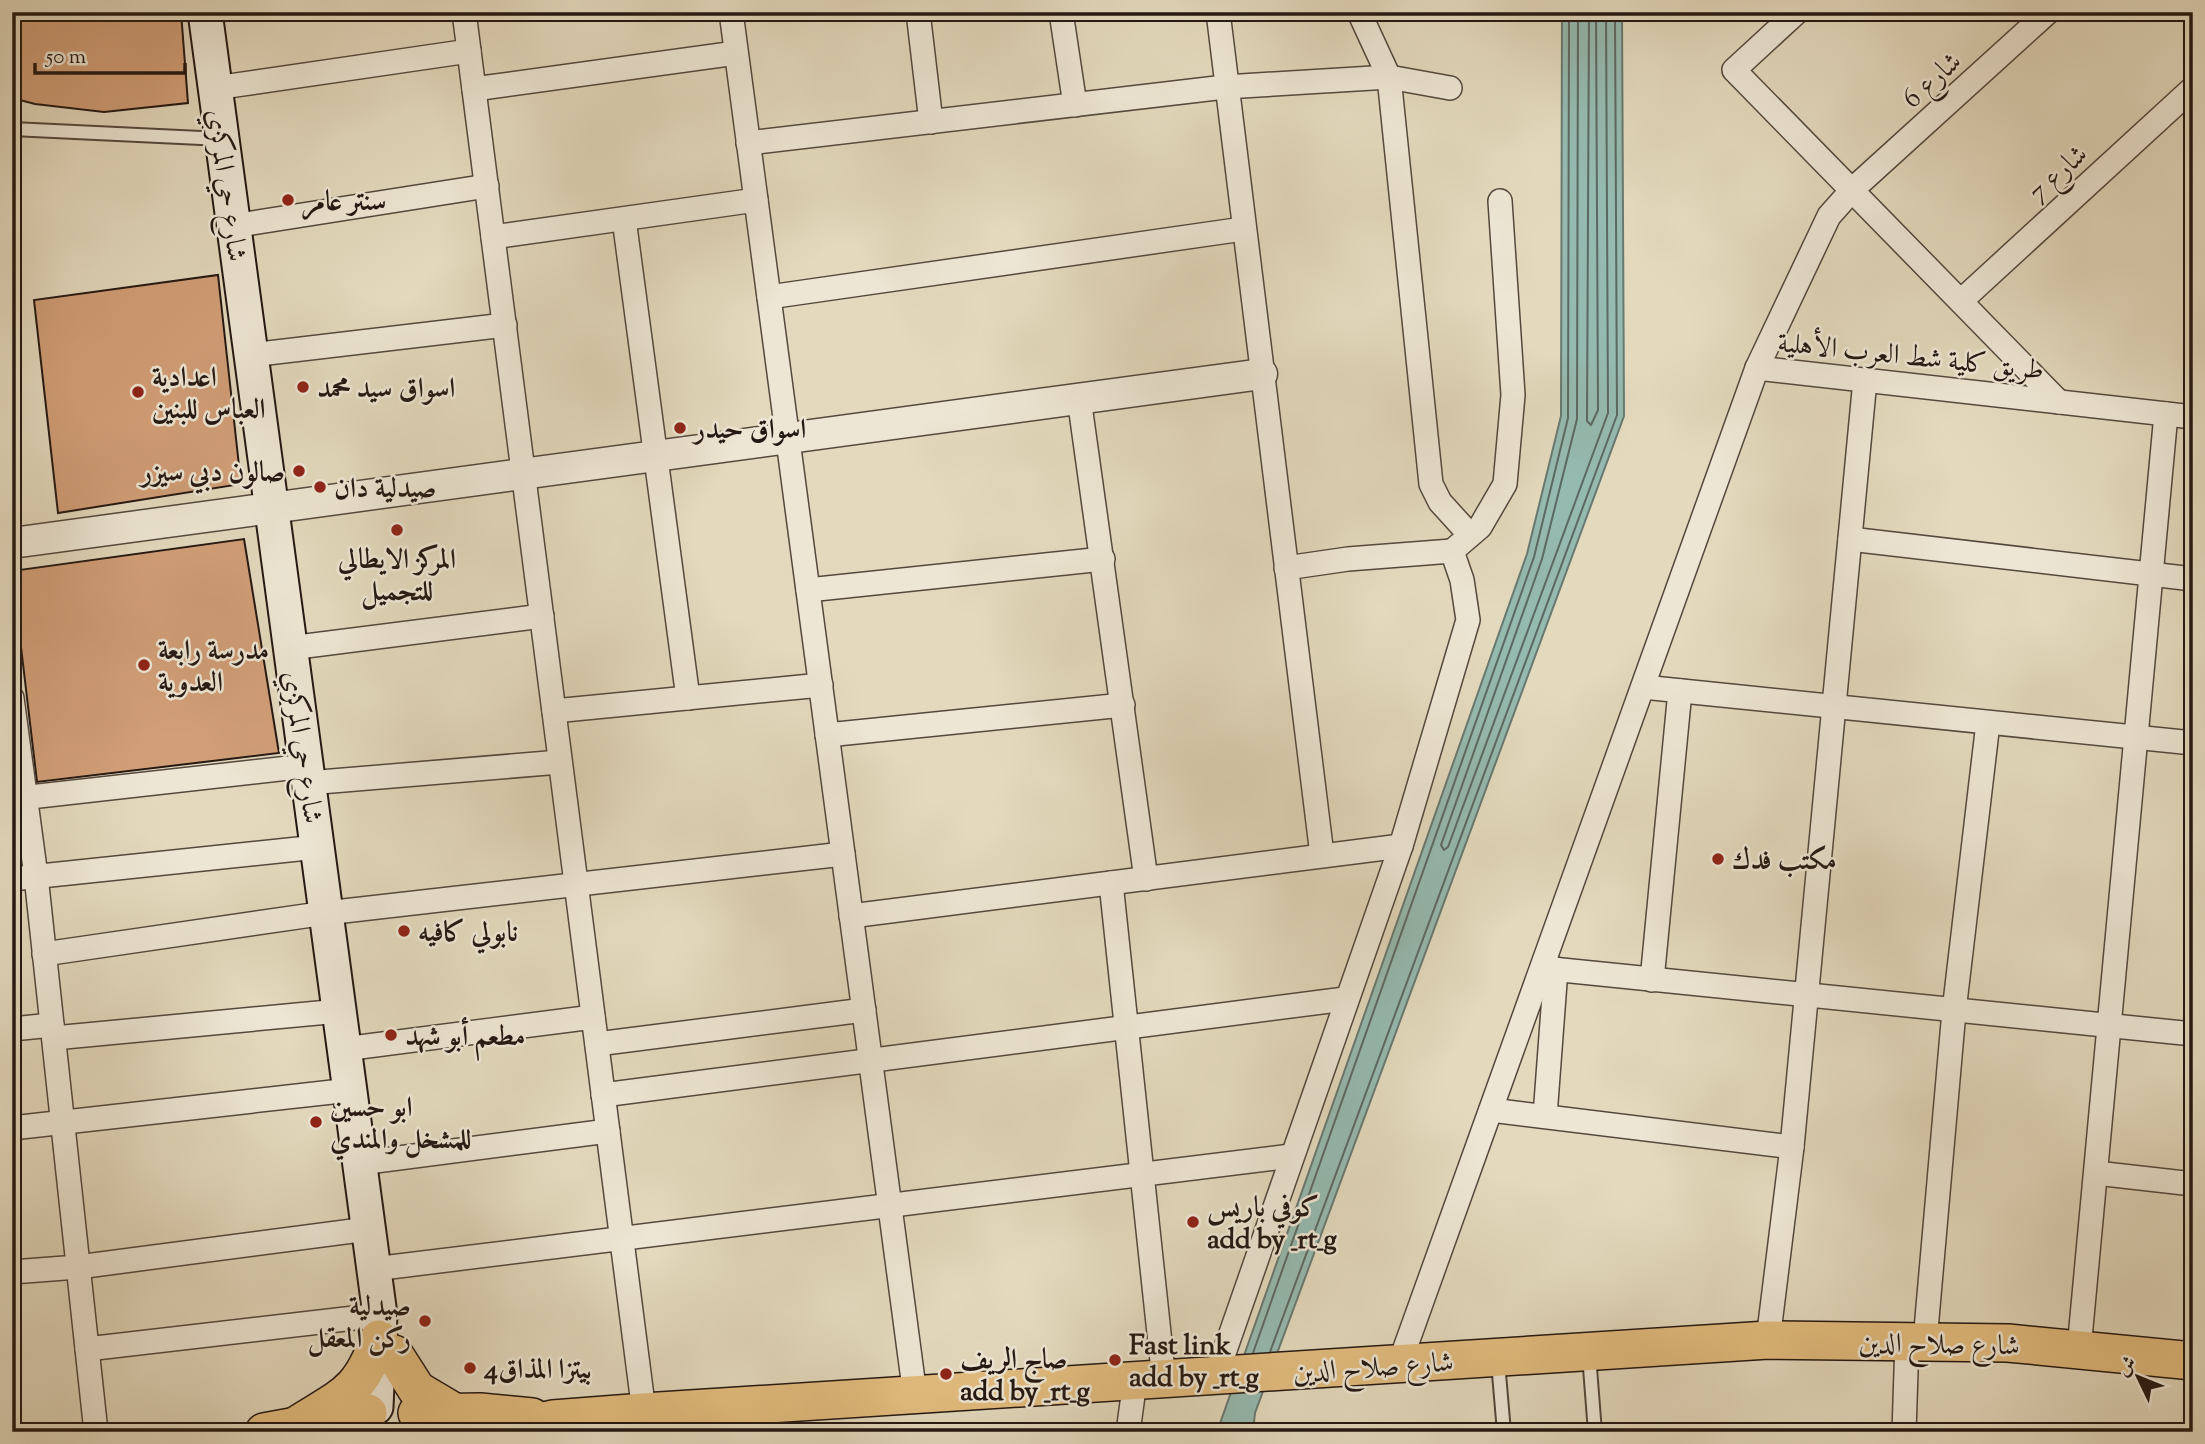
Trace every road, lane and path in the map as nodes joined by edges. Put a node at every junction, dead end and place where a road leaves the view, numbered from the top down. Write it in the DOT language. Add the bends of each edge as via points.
graph roads {
  1 [pos="205,12"];
  2 [pos="464,12"];
  3 [pos="731,12"];
  4 [pos="918,12"];
  5 [pos="1060,12"];
  6 [pos="1218,12"];
  7 [pos="1359,12"];
  8 [pos="1797,12"];
  9 [pos="2048,12"];
  10 [pos="469,51"];
  11 [pos="736,53"];
  12 [pos="1390,77"];
  13 [pos="215,88"];
  14 [pos="1225,88"];
  15 [pos="1450,88"];
  16 [pos="2193,88"];
  17 [pos="474,89"];
  18 [pos="1075,105"];
  19 [pos="931,122"];
  20 [pos="12,129"];
  21 [pos="222,139"];
  22 [pos="748,143"];
  23 [pos="486,187"];
  24 [pos="1853,189"];
  25 [pos="756,200"];
  26 [pos="1500,201"];
  27 [pos="624,219"];
  28 [pos="233,226"];
  29 [pos="1243,229"];
  30 [pos="493,237"];
  31 [pos="769,297"];
  32 [pos="1962,300"];
  33 [pos="505,325"];
  34 [pos="251,355"];
  35 [pos="1757,368"];
  36 [pos="1262,374"];
  37 [pos="1865,380"];
  38 [pos="1079,398"];
  39 [pos="2059,401"];
  40 [pos="2166,414"];
  41 [pos="2193,416"];
  42 [pos="788,438"];
  43 [pos="656,456"];
  44 [pos="523,473"];
  45 [pos="271,508"];
  46 [pos="1470,535"];
  47 [pos="1850,539"];
  48 [pos="12,543"];
  49 [pos="1451,551"];
  50 [pos="1103,559"];
  51 [pos="1286,568"];
  52 [pos="2151,575"];
  53 [pos="2193,579"];
  54 [pos="808,590"];
  55 [pos="542,617"];
  56 [pos="290,648"];
  57 [pos="821,685"];
  58 [pos="1643,687"];
  59 [pos="1680,691"];
  60 [pos="12,698"];
  61 [pos="688,698"];
  62 [pos="1123,705"];
  63 [pos="1834,708"];
  64 [pos="554,711"];
  65 [pos="1988,723"];
  66 [pos="827,736"];
  67 [pos="2136,737"];
  68 [pos="2193,743"];
  69 [pos="560,762"];
  70 [pos="307,774"];
  71 [pos="19,799"];
  72 [pos="1401,846"];
  73 [pos="317,847"];
  74 [pos="843,854"];
  75 [pos="1322,855"];
  76 [pos="36,876"];
  77 [pos="1146,878"];
  78 [pos="12,879"];
  79 [pos="1111,883"];
  80 [pos="576,886"];
  81 [pos="326,913"];
  82 [pos="851,916"];
  83 [pos="44,954"];
  84 [pos="1549,969"];
  85 [pos="1651,980"];
  86 [pos="1806,996"];
  87 [pos="1345,999"];
  88 [pos="864,1010"];
  89 [pos="1954,1011"];
  90 [pos="339,1012"];
  91 [pos="593,1017"];
  92 [pos="2109,1026"];
  93 [pos="1126,1027"];
  94 [pos="12,1029"];
  95 [pos="53,1032"];
  96 [pos="2193,1034"];
  97 [pos="597,1044"];
  98 [pos="344,1049"];
  99 [pos="871,1060"];
  100 [pos="349,1090"];
  101 [pos="603,1095"];
  102 [pos="1491,1110"];
  103 [pos="1545,1116"];
  104 [pos="63,1123"];
  105 [pos="12,1128"];
  106 [pos="608,1131"];
  107 [pos="1792,1147"];
  108 [pos="1291,1156"];
  109 [pos="360,1163"];
  110 [pos="2096,1173"];
  111 [pos="1143,1174"];
  112 [pos="2193,1184"];
  113 [pos="890,1205"];
  114 [pos="368,1230"];
  115 [pos="621,1238"];
  116 [pos="78,1267"];
  117 [pos="374,1269"];
  118 [pos="12,1272"];
  119 [pos="384,1336"];
  120 [pos="1768,1340"];
  121 [pos="1916,1341"];
  122 [pos="87,1349"];
  123 [pos="2079,1349"];
  124 [pos="1588,1352"];
  125 [pos="1498,1358"];
  126 [pos="2193,1361"];
  127 [pos="1399,1365"];
  128 [pos="1216,1376"];
  129 [pos="1149,1380"];
  130 [pos="915,1395"];
  131 [pos="644,1412"];
  132 [pos="401,1416"];
  133 [pos="554,1419"];
  134 [pos="280,1428"];
  135 [pos="96,1432"];
  136 [pos="498,1432"];
  137 [pos="1128,1432"];
  138 [pos="1504,1432"];
  139 [pos="1595,1432"];
  140 [pos="1904,1432"];
  1 -- 13 [label="main road, شارع حي المركزي"];
  2 -- 10 [label="street"];
  3 -- 11 [label="street"];
  4 -- 19 [label="street"];
  5 -- 18 [label="street"];
  6 -- 14 [label="street"];
  7 -- 12 [label="street"];
  8 -- 24 [label="street, طريق كلية شط العرب الأهلية" via="1734,70"];
  9 -- 24 [label="street, شارع 6"];
  10 -- 13 [label="street"];
  10 -- 17 [label="street"];
  11 -- 17 [label="street"];
  11 -- 22 [label="street"];
  12 -- 14 [label="street"];
  12 -- 15 [label="street"];
  12 -- 46 [label="street" via="1431,484 1440,502"];
  13 -- 21 [label="main road, شارع حي المركزي"];
  14 -- 18 [label="street"];
  14 -- 29 [label="street"];
  16 -- 32 [label="street, شارع 7"];
  17 -- 23 [label="street"];
  18 -- 19 [label="street"];
  19 -- 22 [label="street"];
  20 -- 21 [label="lane"];
  21 -- 28 [label="main road, شارع حي المركزي"];
  22 -- 25 [label="street"];
  23 -- 28 [label="street"];
  23 -- 30 [label="street"];
  24 -- 32 [label="street, طريق كلية شط العرب الأهلية"];
  24 -- 35 [label="street, شارع 6" via="1829,216"];
  25 -- 27 [label="street"];
  25 -- 31 [label="street"];
  26 -- 46 [label="street" via="1513,395 1505,484 1480,527"];
  27 -- 30 [label="street"];
  27 -- 43 [label="street"];
  28 -- 34 [label="main road, شارع حي المركزي"];
  29 -- 31 [label="street"];
  29 -- 36 [label="street"];
  30 -- 33 [label="street"];
  31 -- 42 [label="street"];
  32 -- 39 [label="street, طريق كلية شط العرب الأهلية"];
  33 -- 34 [label="street"];
  33 -- 44 [label="street"];
  34 -- 45 [label="main road, شارع حي المركزي"];
  35 -- 37 [label="street, طريق كلية شط العرب الأهلية"];
  35 -- 58 [label="street, شارع 6"];
  36 -- 38 [label="street"];
  36 -- 51 [label="street"];
  37 -- 39 [label="street, طريق كلية شط العرب الأهلية"];
  37 -- 47 [label="street"];
  38 -- 42 [label="street"];
  38 -- 50 [label="street"];
  39 -- 40 [label="street, طريق كلية شط العرب الأهلية"];
  40 -- 41 [label="street, طريق كلية شط العرب الأهلية"];
  40 -- 52 [label="street"];
  42 -- 43 [label="street"];
  42 -- 54 [label="street"];
  43 -- 44 [label="street"];
  43 -- 61 [label="street"];
  44 -- 45 [label="street"];
  44 -- 55 [label="street"];
  45 -- 48 [label="street"];
  45 -- 56 [label="main road, شارع حي المركزي"];
  46 -- 49 [label="street"];
  47 -- 52 [label="street"];
  47 -- 63 [label="street"];
  49 -- 51 [label="street"];
  49 -- 72 [label="street" via="1462,580 1468,620"];
  50 -- 54 [label="street"];
  50 -- 62 [label="street"];
  51 -- 75 [label="street"];
  52 -- 53 [label="street"];
  52 -- 67 [label="street"];
  54 -- 57 [label="street"];
  55 -- 56 [label="street"];
  55 -- 64 [label="street"];
  56 -- 70 [label="main road, شارع حي المركزي"];
  57 -- 61 [label="street"];
  57 -- 66 [label="street"];
  58 -- 59 [label="street"];
  58 -- 84 [label="street, شارع 6"];
  59 -- 63 [label="street"];
  59 -- 85 [label="street"];
  60 -- 71 [label="street"];
  61 -- 64 [label="street"];
  62 -- 66 [label="street"];
  62 -- 77 [label="street"];
  63 -- 65 [label="street"];
  63 -- 86 [label="street"];
  64 -- 69 [label="street"];
  65 -- 67 [label="street"];
  65 -- 89 [label="street"];
  66 -- 74 [label="street"];
  67 -- 68 [label="street"];
  67 -- 92 [label="street"];
  69 -- 70 [label="street"];
  69 -- 80 [label="street"];
  70 -- 71 [label="street"];
  70 -- 73 [label="main road, شارع حي المركزي"];
  71 -- 76 [label="street"];
  72 -- 75 [label="street"];
  72 -- 87 [label="street"];
  73 -- 76 [label="street"];
  73 -- 81 [label="main road, شارع حي المركزي"];
  74 -- 80 [label="street"];
  74 -- 82 [label="street"];
  75 -- 77 [label="street"];
  76 -- 78 [label="street"];
  76 -- 83 [label="street"];
  77 -- 79 [label="street"];
  79 -- 82 [label="street"];
  79 -- 93 [label="street"];
  80 -- 81 [label="street"];
  80 -- 91 [label="street"];
  81 -- 83 [label="street"];
  81 -- 90 [label="main road, شارع حي المركزي"];
  82 -- 88 [label="street"];
  83 -- 95 [label="street"];
  84 -- 85 [label="street"];
  84 -- 102 [label="street, شارع 6"];
  84 -- 103 [label="street"];
  85 -- 86 [label="street"];
  86 -- 89 [label="street"];
  86 -- 107 [label="street"];
  87 -- 93 [label="street"];
  87 -- 108 [label="street"];
  88 -- 97 [label="street"];
  88 -- 99 [label="street"];
  89 -- 92 [label="street"];
  89 -- 121 [label="street"];
  90 -- 95 [label="street"];
  90 -- 98 [label="main road, شارع حي المركزي"];
  91 -- 97 [label="street"];
  91 -- 98 [label="street"];
  92 -- 96 [label="street"];
  92 -- 110 [label="street"];
  93 -- 99 [label="street"];
  93 -- 111 [label="street"];
  94 -- 95 [label="street"];
  95 -- 104 [label="street"];
  97 -- 101 [label="street"];
  98 -- 100 [label="main road, شارع حي المركزي"];
  99 -- 101 [label="street"];
  99 -- 113 [label="street"];
  100 -- 104 [label="street"];
  100 -- 109 [label="main road, شارع حي المركزي"];
  101 -- 106 [label="street"];
  102 -- 103 [label="street"];
  102 -- 127 [label="street, شارع 6"];
  103 -- 107 [label="street"];
  104 -- 105 [label="street"];
  104 -- 116 [label="street"];
  106 -- 109 [label="street"];
  106 -- 115 [label="street"];
  107 -- 120 [label="street"];
  108 -- 111 [label="street"];
  108 -- 128 [label="street"];
  109 -- 114 [label="main road, شارع حي المركزي"];
  110 -- 112 [label="street"];
  110 -- 123 [label="street"];
  111 -- 113 [label="street"];
  111 -- 129 [label="street"];
  113 -- 115 [label="street"];
  113 -- 130 [label="street"];
  114 -- 116 [label="street"];
  114 -- 117 [label="main road, شارع حي المركزي"];
  115 -- 117 [label="street"];
  115 -- 131 [label="street"];
  116 -- 118 [label="street"];
  116 -- 122 [label="street"];
  117 -- 119 [label="main road, شارع حي المركزي"];
  119 -- 122 [label="street"];
  119 -- 132 [label="main road, شارع حي المركزي"];
  119 -- 132 [label="main road" via="417,1390"];
  119 -- 134 [label="main road" via="356,1386"];
  120 -- 121 [label="main road, شارع صلاح الدين"];
  120 -- 124 [label="main road, شارع صلاح الدين"];
  121 -- 123 [label="main road, شارع صلاح الدين"];
  121 -- 140 [label="street"];
  122 -- 135 [label="street"];
  123 -- 126 [label="main road, شارع صلاح الدين"];
  124 -- 125 [label="main road, شارع صلاح الدين"];
  124 -- 139 [label="lane"];
  125 -- 127 [label="main road, شارع صلاح الدين"];
  125 -- 138 [label="lane"];
  127 -- 128 [label="main road, شارع صلاح الدين"];
  128 -- 129 [label="main road, شارع صلاح الدين"];
  129 -- 130 [label="main road, شارع صلاح الدين"];
  129 -- 137 [label="street"];
  130 -- 131 [label="main road, شارع صلاح الدين"];
  131 -- 133 [label="main road, شارع صلاح الدين"];
  132 -- 133 [label="main road, شارع صلاح الدين"];
  132 -- 134 [label="main road, شارع صلاح الدين"];
  133 -- 136 [label="main road, شارع صلاح الدين"];
}
